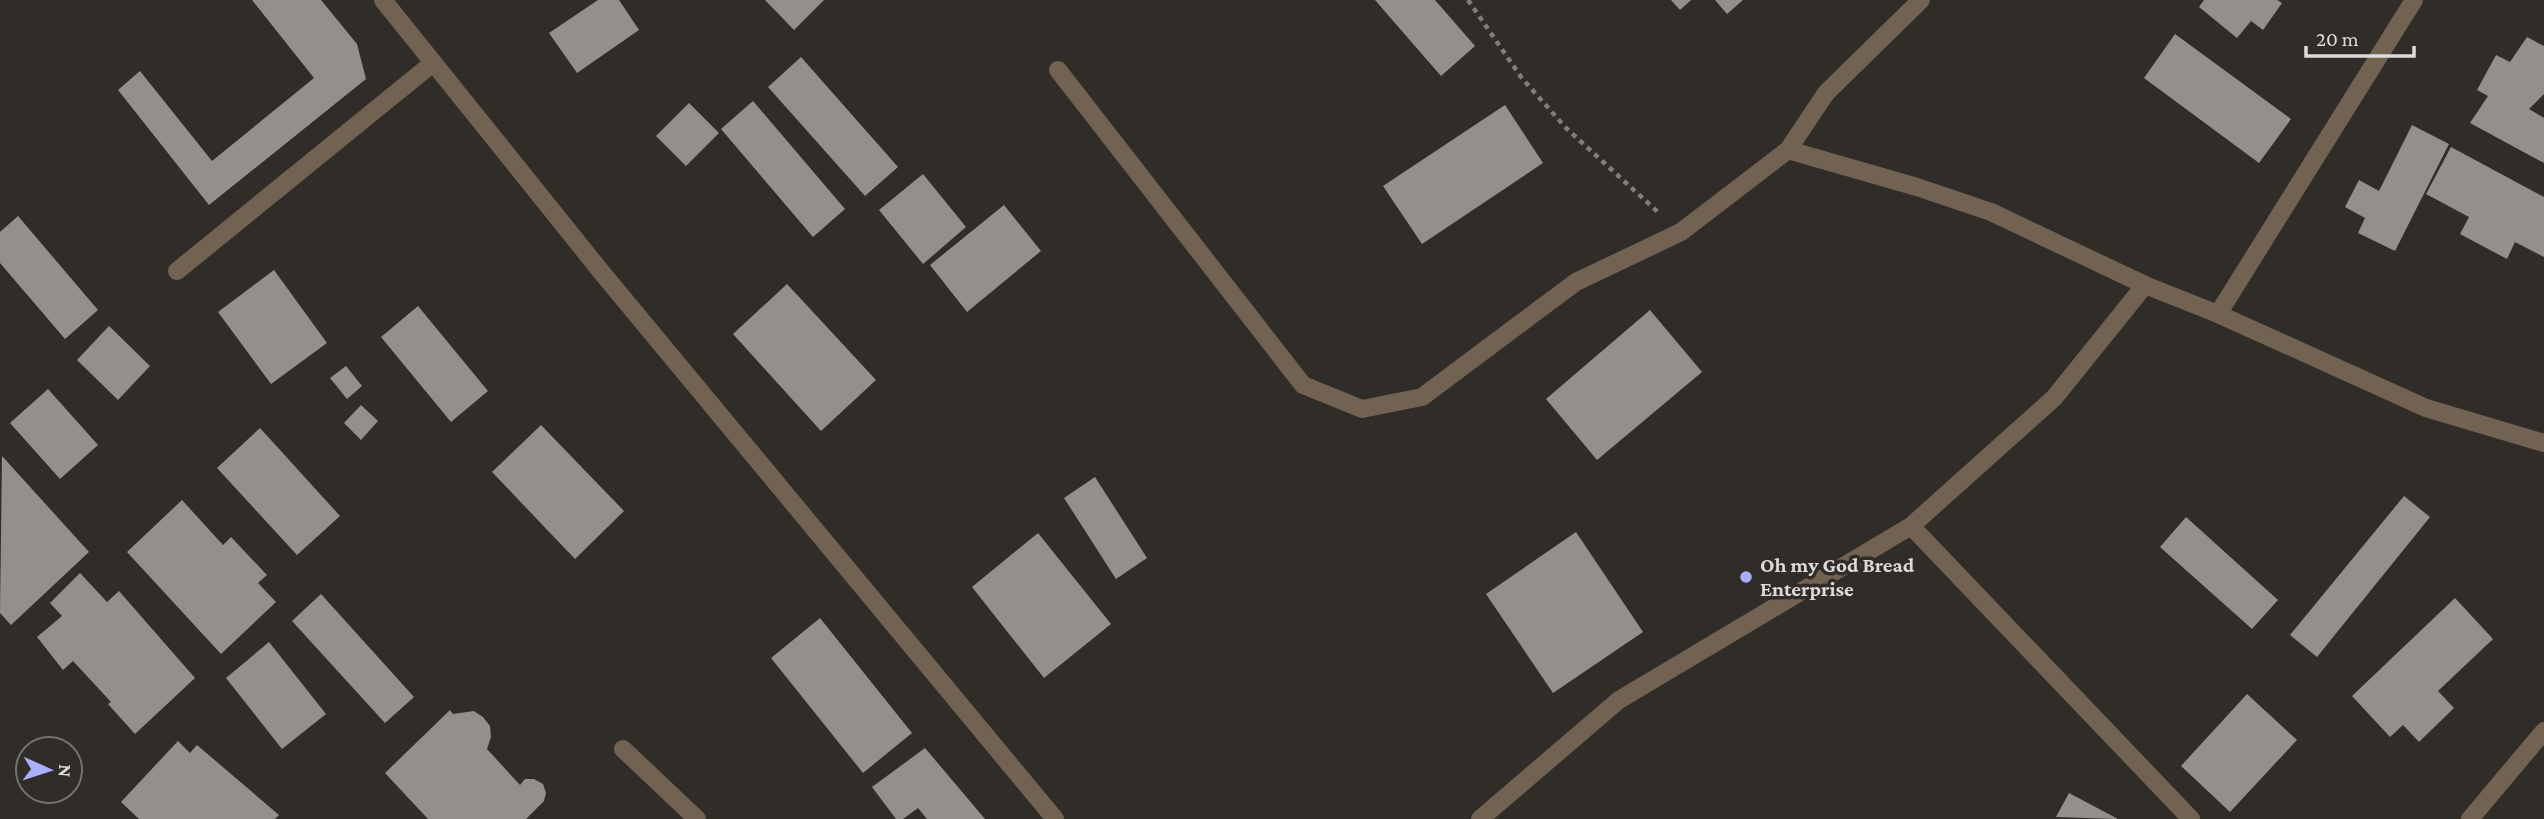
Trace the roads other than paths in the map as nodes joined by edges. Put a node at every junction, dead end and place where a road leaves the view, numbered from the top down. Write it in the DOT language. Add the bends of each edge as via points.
graph roads {
  1 [pos="383,0"];
  2 [pos="1921,0"];
  3 [pos="2414,0"];
  4 [pos="433,63"];
  5 [pos="1058,70"];
  6 [pos="1788,150"];
  7 [pos="177,271"];
  8 [pos="2145,285"];
  9 [pos="2217,314"];
  10 [pos="2544,443"];
  11 [pos="1911,526"];
  12 [pos="2544,732"];
  13 [pos="623,749"];
  14 [pos="696,819"];
  15 [pos="1055,819"];
  16 [pos="1480,819"];
  17 [pos="2191,819"];
  18 [pos="2470,819"];
  1 -- 4 [label="street"];
  2 -- 6 [label="street" via="1826,93"];
  3 -- 9 [label="street"];
  4 -- 7 [label="street"];
  4 -- 15 [label="street"];
  5 -- 6 [label="street" via="1303,385 1362,409 1422,397 1576,282 1681,232"];
  6 -- 8 [label="street" via="1991,212"];
  8 -- 9 [label="street"];
  8 -- 11 [label="street" via="2054,398"];
  9 -- 10 [label="street" via="2426,408"];
  11 -- 16 [label="street" via="1619,701"];
  11 -- 17 [label="street"];
  12 -- 18 [label="street"];
  13 -- 14 [label="street"];
}
